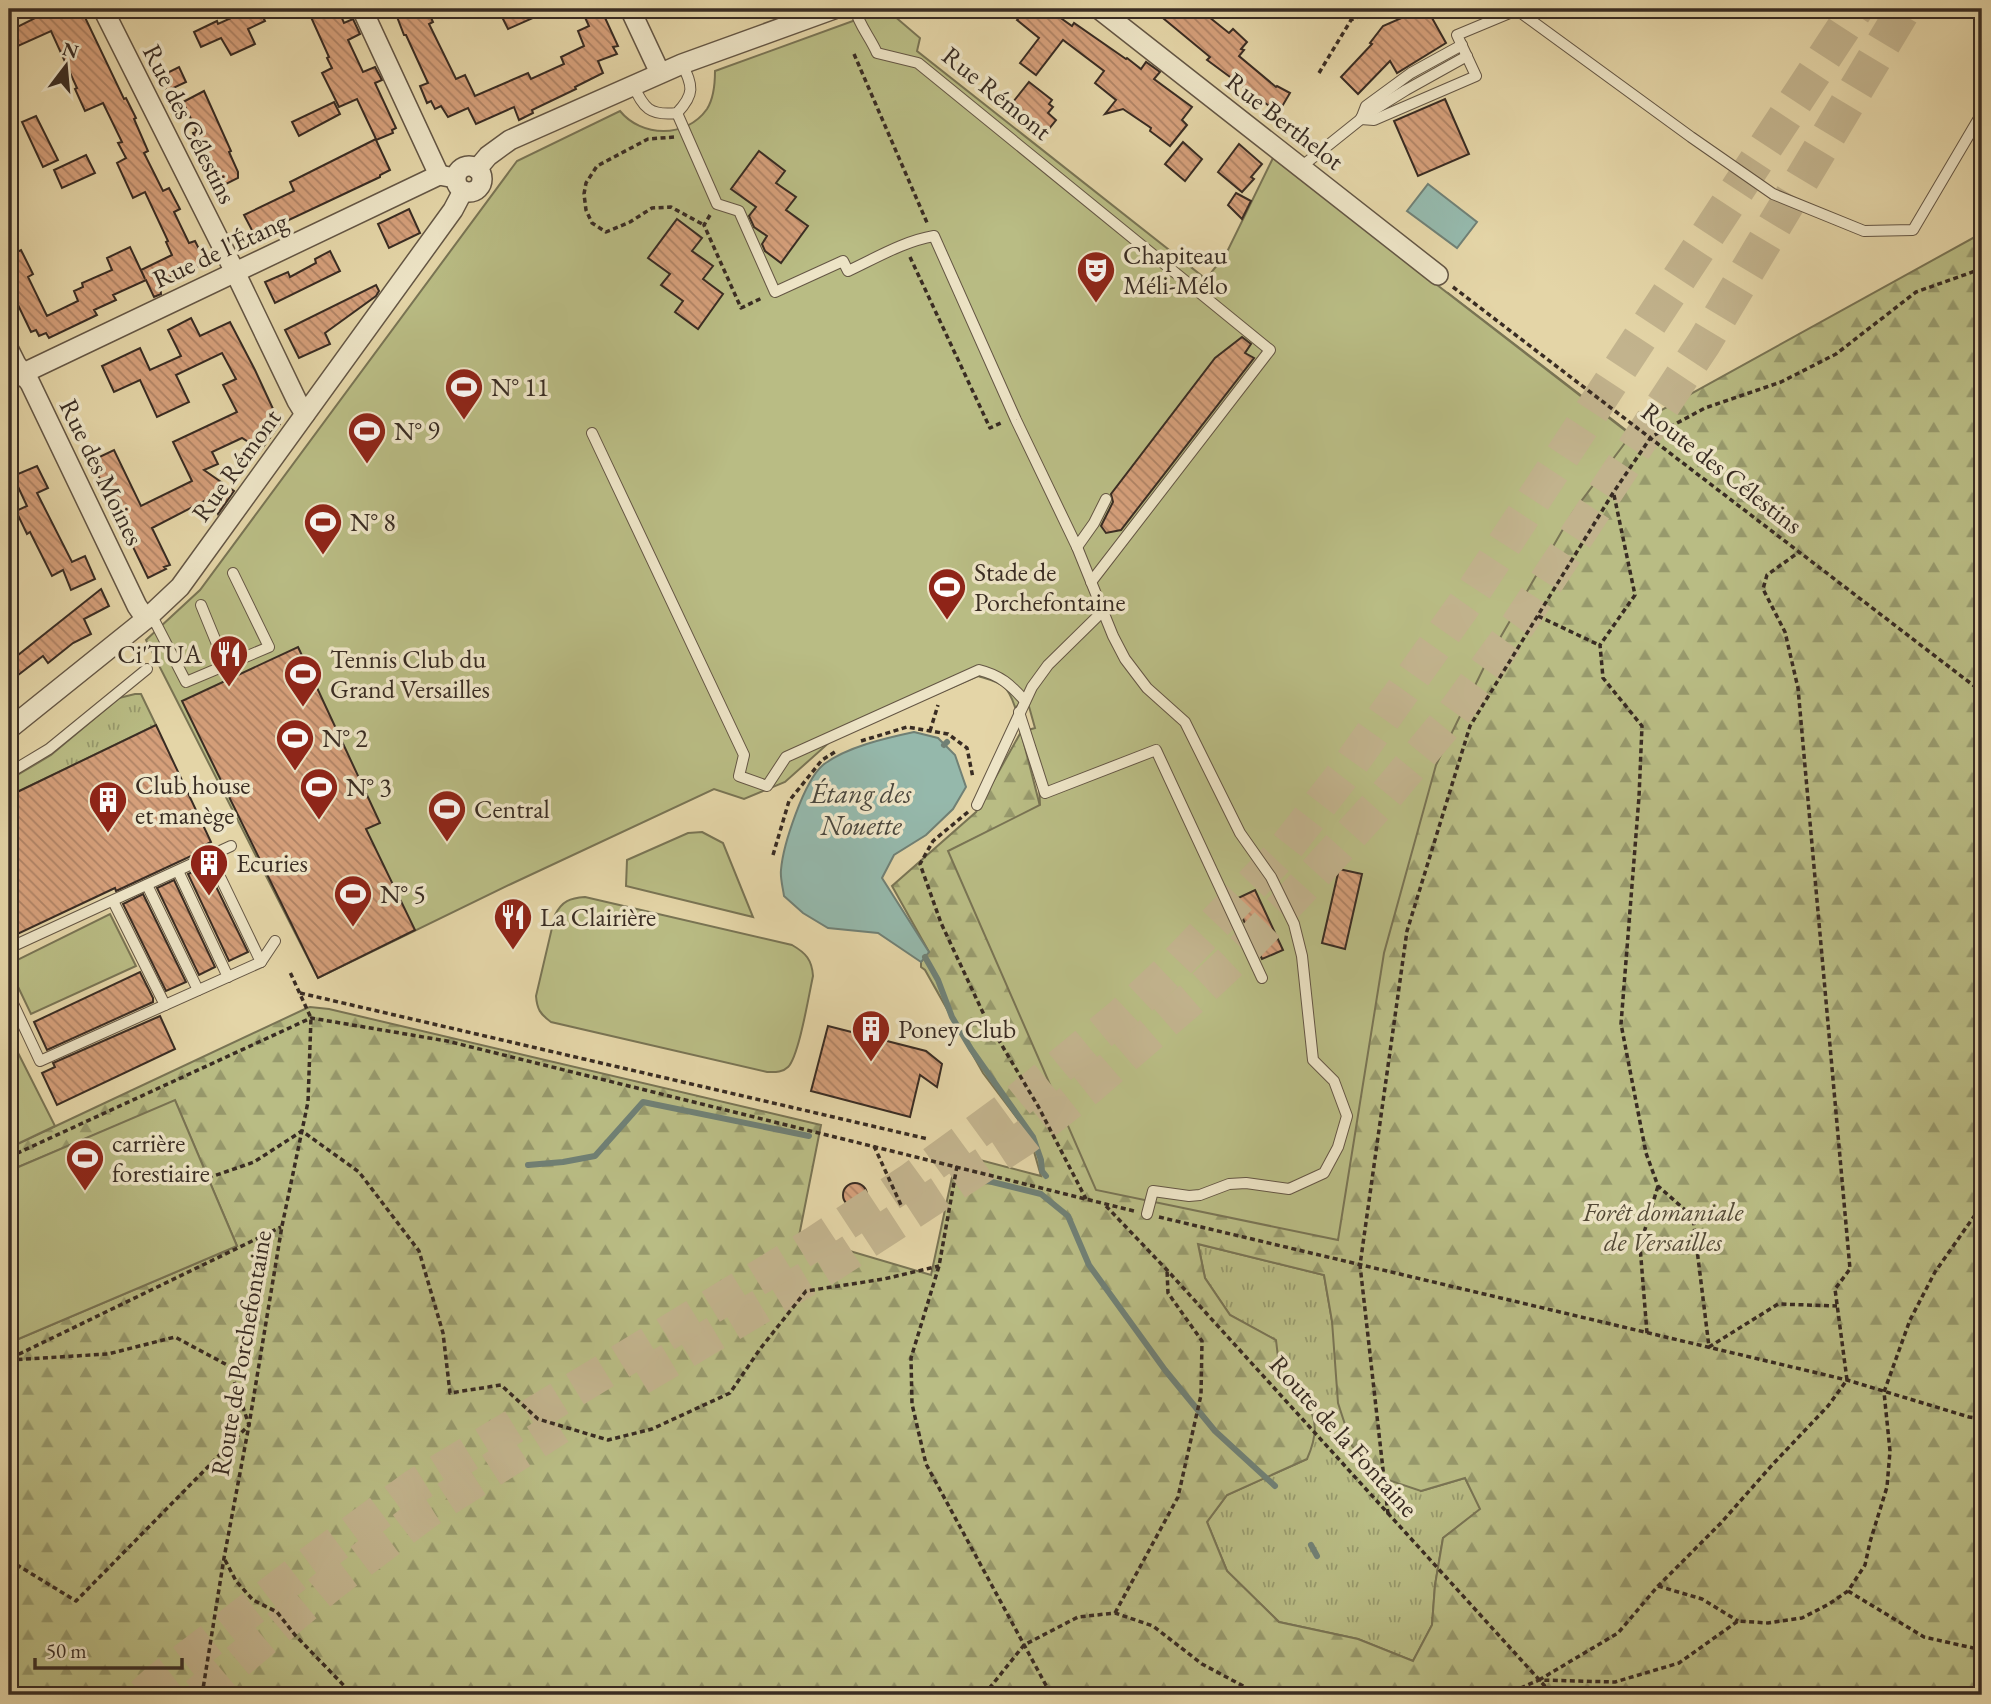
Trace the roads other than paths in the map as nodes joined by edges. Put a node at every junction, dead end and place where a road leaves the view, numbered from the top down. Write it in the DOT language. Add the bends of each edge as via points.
graph roads {
  1 [pos="103,9"];
  2 [pos="362,9"];
  3 [pos="630,9"];
  4 [pos="834,9"];
  5 [pos="855,9"];
  6 [pos="1099,9"];
  7 [pos="1462,46"];
  8 [pos="1467,56"];
  9 [pos="682,64"];
  10 [pos="660,74"];
  11 [pos="633,85"];
  12 [pos="677,113"];
  13 [pos="1371,113"];
  14 [pos="1982,113"];
  15 [pos="1301,167"];
  16 [pos="452,181"];
  17 [pos="235,272"];
  18 [pos="1438,275"];
  19 [pos="9,350"];
  20 [pos="16,377"];
  21 [pos="305,414"];
  22 [pos="592,433"];
  23 [pos="1106,499"];
  24 [pos="1077,547"];
  25 [pos="233,573"];
  26 [pos="1091,582"];
  27 [pos="201,605"];
  28 [pos="1103,611"];
  29 [pos="148,616"];
  30 [pos="226,666"];
  31 [pos="147,669"];
  32 [pos="1025,701"];
  33 [pos="1019,712"];
  34 [pos="9,729"];
  35 [pos="9,773"];
  36 [pos="977,805"];
  37 [pos="231,846"];
  38 [pos="210,856"];
  39 [pos="178,871"];
  40 [pos="147,885"];
  41 [pos="113,901"];
  42 [pos="275,940"];
  43 [pos="9,948"];
  44 [pos="261,962"];
  45 [pos="228,977"];
  46 [pos="1262,978"];
  47 [pos="198,990"];
  48 [pos="9,995"];
  49 [pos="165,1005"];
  50 [pos="1147,1214"];
  1 -- 17 [label="street, Rue des Célestins"];
  2 -- 16 [label="street"];
  3 -- 10 [label="street"];
  4 -- 9 [label="street, Rue Rémont"];
  5 -- 26 [label="lane, Rue Rémont" via="877,53 918,63 1270,350"];
  6 -- 15 [label="street, Rue Berthelot"];
  7 -- 8 [label="lane"];
  7 -- 13 [label="lane" via="1411,73"];
  7 -- 14 [label="lane" via="1457,35 1517,10 1773,194 1864,231 1913,230"];
  8 -- 13 [label="lane"];
  8 -- 13 [label="lane" via="1476,76"];
  9 -- 10 [label="street, Rue Rémont"];
  9 -- 12 [label="lane" via="691,89"];
  10 -- 11 [label="street, Rue Rémont"];
  11 -- 12 [label="lane" via="652,112"];
  11 -- 16 [label="street, Rue Rémont" via="510,140 477,169 482,178 475,191"];
  12 -- 24 [label="lane" via="717,204 739,211 775,292 843,261 848,271 934,236"];
  13 -- 15 [label="lane"];
  15 -- 18 [label="street, Rue Berthelot"];
  16 -- 17 [label="street, Rue de l'Étang"];
  16 -- 21 [label="street, Rue Rémont" via="453,211"];
  17 -- 20 [label="street, Rue de l'Étang"];
  17 -- 21 [label="street, Rue des Célestins"];
  19 -- 20 [label="street, Rue des Moines"];
  20 -- 29 [label="street, Rue des Moines" via="30,383 137,606"];
  21 -- 29 [label="street, Rue Rémont" via="180,587"];
  22 -- 32 [label="lane" via="744,755 739,776 767,786 786,757 979,670 1012,685"];
  23 -- 24 [label="lane"];
  24 -- 26 [label="lane"];
  25 -- 30 [label="lane" via="269,647"];
  26 -- 28 [label="lane"];
  27 -- 30 [label="lane"];
  28 -- 32 [label="lane" via="1048,665"];
  28 -- 50 [label="lane" via="1125,659 1147,688 1185,722 1240,833 1271,877 1294,924 1313,1060 1334,1081 1347,1116 1324,1174 1289,1189 1246,1182 1200,1195 1153,1191"];
  29 -- 30 [label="lane" via="186,682"];
  29 -- 34 [label="street, Rue Rémont"];
  31 -- 35 [label="lane" via="49,749"];
  32 -- 33 [label="lane"];
  33 -- 36 [label="lane"];
  33 -- 46 [label="lane" via="1045,793 1156,750"];
  37 -- 38 [label="lane"];
  38 -- 39 [label="lane"];
  38 -- 44 [label="lane"];
  39 -- 40 [label="lane"];
  39 -- 45 [label="lane"];
  40 -- 41 [label="lane"];
  40 -- 47 [label="lane"];
  41 -- 43 [label="lane"];
  41 -- 49 [label="lane"];
  42 -- 44 [label="lane"];
  44 -- 45 [label="lane"];
  45 -- 47 [label="lane"];
  47 -- 49 [label="lane"];
  48 -- 49 [label="lane" via="40,1061"];
}
